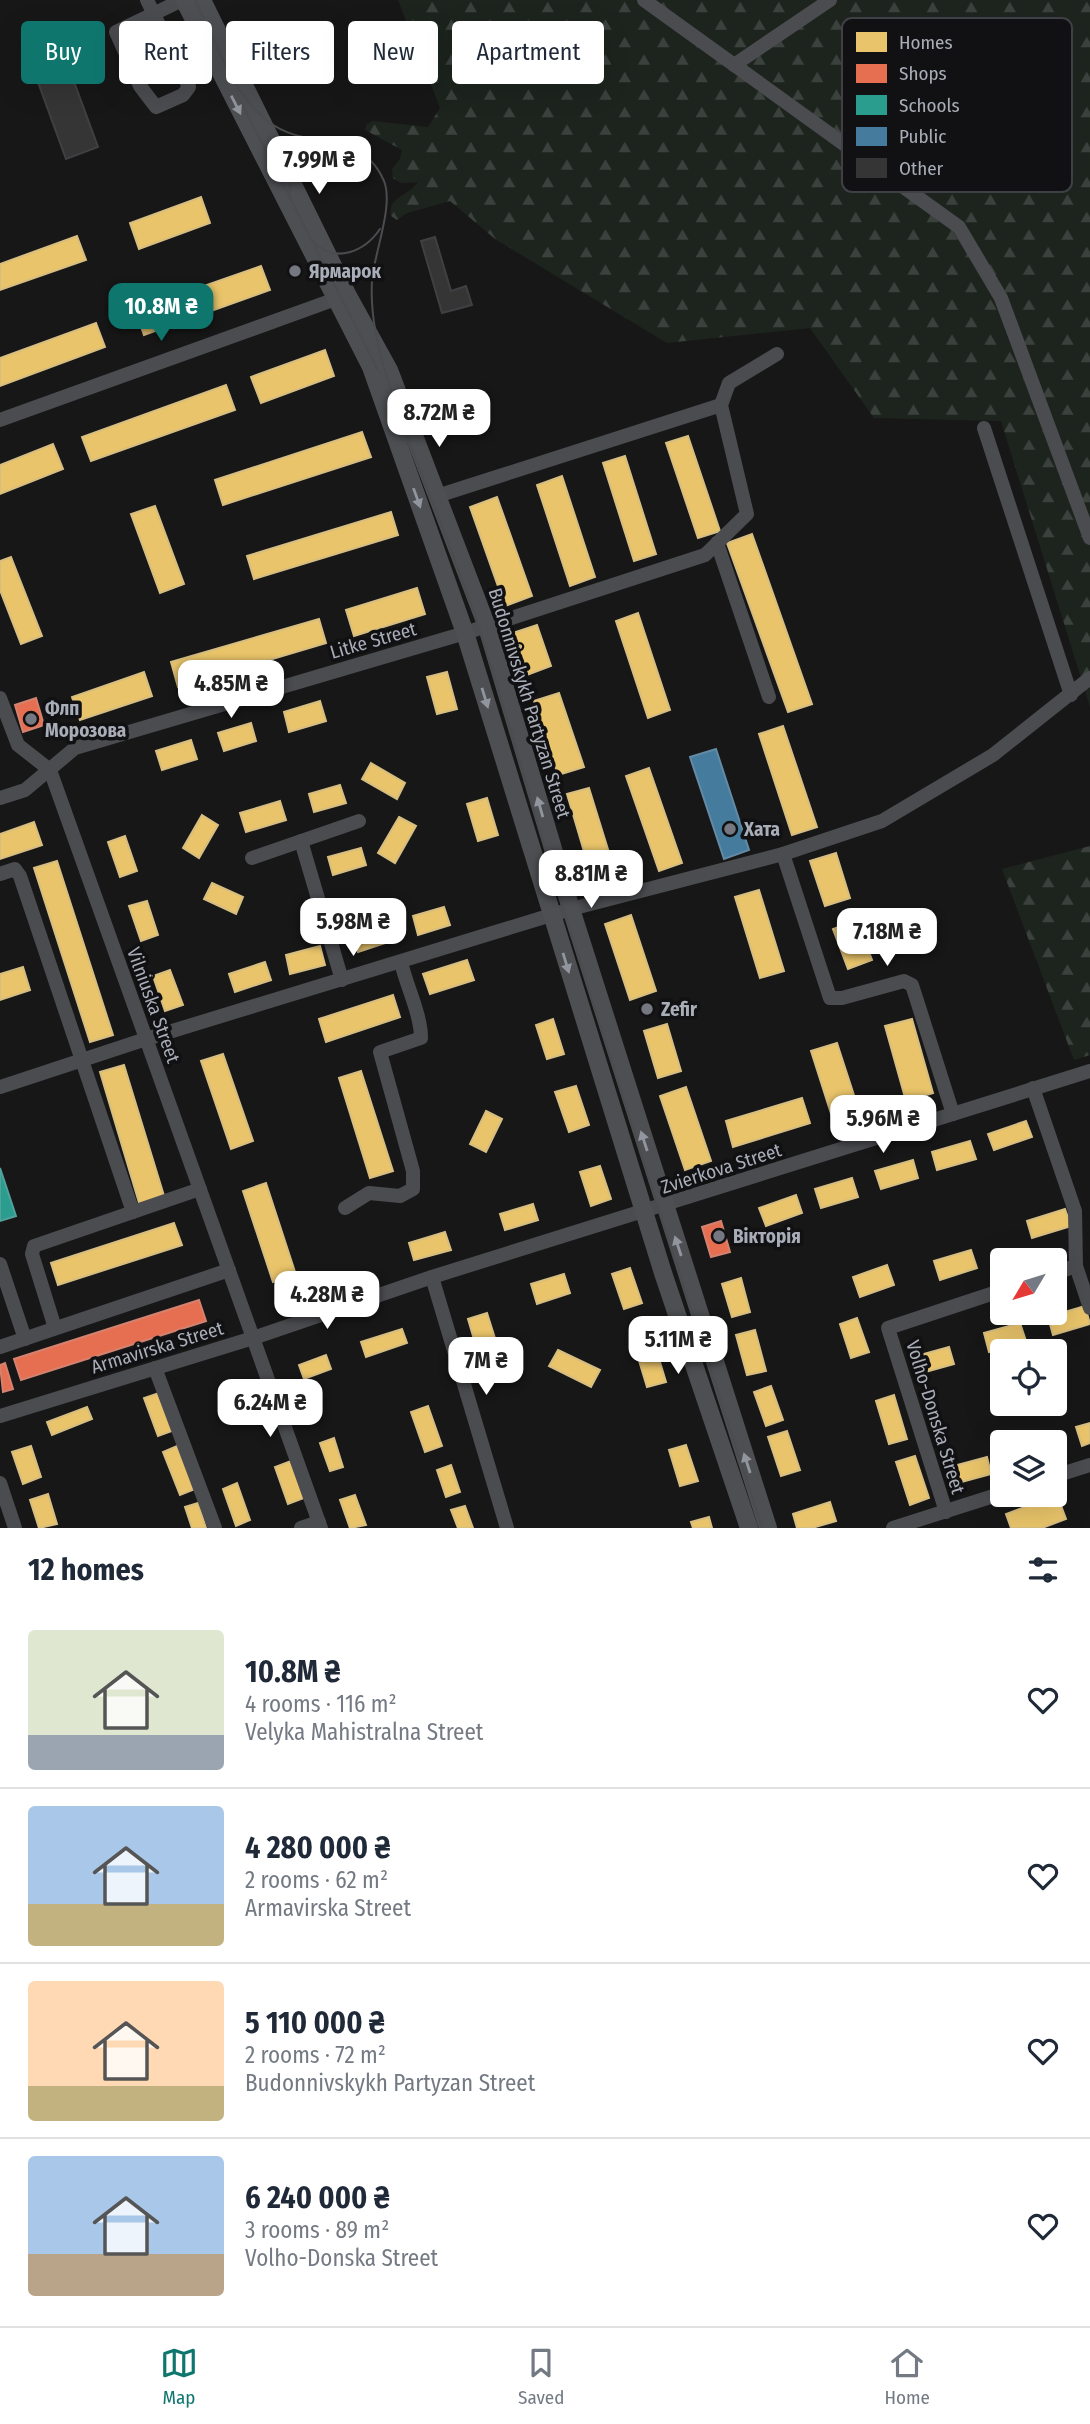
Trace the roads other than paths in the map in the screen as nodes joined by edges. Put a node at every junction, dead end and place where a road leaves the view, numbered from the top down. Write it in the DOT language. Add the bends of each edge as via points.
graph roads {
  1 [pos="183,0"];
  2 [pos="202,0"];
  3 [pos="645,0"];
  4 [pos="830,0"];
  5 [pos="150,7"];
  6 [pos="734,65"];
  7 [pos="842,143"];
  8 [pos="910,192"];
  9 [pos="341,297"];
  10 [pos="776,354"];
  11 [pos="720,405"];
  12 [pos="0,420"];
  13 [pos="984,428"];
  14 [pos="437,496"];
  15 [pos="1090,538"];
  16 [pos="717,543"];
  17 [pos="486,624"];
  18 [pos="465,633"];
  19 [pos="1090,678"];
  20 [pos="1071,695"];
  21 [pos="769,696"];
  22 [pos="0,698"];
  23 [pos="50,770"];
  24 [pos="0,798"];
  25 [pos="359,821"];
  26 [pos="301,841"];
  27 [pos="783,854"];
  28 [pos="251,858"];
  29 [pos="0,873"];
  30 [pos="570,909"];
  31 [pos="551,915"];
  32 [pos="401,962"];
  33 [pos="342,980"];
  34 [pos="146,1039"];
  35 [pos="83,1060"];
  36 [pos="1090,1071"];
  37 [pos="0,1087"];
  38 [pos="1033,1088"];
  39 [pos="953,1114"];
  40 [pos="200,1189"];
  41 [pos="665,1206"];
  42 [pos="345,1208"];
  43 [pos="133,1212"];
  44 [pos="644,1213"];
  45 [pos="0,1264"];
  46 [pos="1076,1266"];
  47 [pos="1068,1269"];
  48 [pos="229,1270"];
  49 [pos="432,1277"];
  50 [pos="990,1294"];
  51 [pos="1090,1308"];
  52 [pos="55,1328"];
  53 [pos="253,1338"];
  54 [pos="25,1339"];
  55 [pos="0,1347"];
  56 [pos="155,1368"];
  57 [pos="0,1416"];
  58 [pos="1090,1465"];
  59 [pos="1067,1472"];
  60 [pos="0,1483"];
  61 [pos="990,1497"];
  62 [pos="946,1512"];
  63 [pos="320,1525"];
  64 [pos="15,1528"];
  65 [pos="215,1528"];
  66 [pos="301,1528"];
  67 [pos="507,1528"];
  68 [pos="749,1528"];
  69 [pos="768,1528"];
  70 [pos="893,1528"];
  1 -- 5 [label="street"];
  1 -- 9 [label="main road, Budonnivskykh Partyzan Street, one-way"];
  2 -- 9 [label="main road, Budonnivskykh Partyzan Street"];
  3 -- 6 [label="street"];
  4 -- 6 [label="street"];
  5 -- 5 [label="street" via="116,32 140,86 156,107 183,95 189,87"];
  6 -- 7 [label="street"];
  8 -- 15 [label="street" via="959,227 1001,298"];
  9 -- 12 [label="street"];
  9 -- 14 [label="main road, Budonnivskykh Partyzan Street" via="389,370"];
  9 -- 18 [label="main road, Budonnivskykh Partyzan Street, one-way"];
  10 -- 11 [label="street" via="729,383"];
  11 -- 14 [label="street"];
  11 -- 16 [label="street, Litke Street" via="747,514"];
  13 -- 20 [label="street"];
  14 -- 17 [label="main road, Budonnivskykh Partyzan Street"];
  16 -- 17 [label="street, Litke Street" via="705,555"];
  16 -- 21 [label="street"];
  17 -- 18 [label="street, Litke Street"];
  30 -- 17 [label="main road, Budonnivskykh Partyzan Street, one-way"];
  18 -- 23 [label="street, Litke Street" via="75,748"];
  18 -- 31 [label="main road, Budonnivskykh Partyzan Street, one-way"];
  19 -- 20 [label="street"];
  20 -- 27 [label="street" via="993,755 882,821"];
  22 -- 23 [label="street" via="18,745"];
  23 -- 24 [label="street, Litke Street" via="25,790"];
  23 -- 34 [label="street, Vilniuska Street"];
  25 -- 26 [label="street"];
  26 -- 28 [label="street"];
  26 -- 33 [label="street"];
  27 -- 30 [label="street"];
  27 -- 39 [label="street" via="830,998 904,981 912,985"];
  29 -- 35 [label="street" via="15,869 20,876"];
  30 -- 31 [label="street"];
  41 -- 30 [label="main road, Budonnivskykh Partyzan Street, one-way"];
  31 -- 32 [label="street"];
  31 -- 44 [label="main road, Budonnivskykh Partyzan Street, one-way"];
  32 -- 33 [label="street"];
  32 -- 42 [label="street" via="421,1024 421,1038 380,1052 413,1171 412,1189 400,1196 369,1193"];
  33 -- 34 [label="street"];
  34 -- 35 [label="street"];
  34 -- 40 [label="street, Vilniuska Street"];
  35 -- 37 [label="street"];
  35 -- 43 [label="street"];
  36 -- 38 [label="street, Zvierkova Street"];
  38 -- 39 [label="street, Zvierkova Street"];
  38 -- 46 [label="street" via="1075,1211"];
  39 -- 41 [label="street, Zvierkova Street"];
  40 -- 43 [label="street"];
  40 -- 48 [label="street, Vilniuska Street"];
  41 -- 44 [label="street, Zvierkova Street"];
  69 -- 41 [label="main road, Budonnivskykh Partyzan Street, one-way"];
  43 -- 52 [label="street" via="34,1246 32,1254"];
  44 -- 49 [label="street, Armavirska Street"];
  44 -- 68 [label="main road, Budonnivskykh Partyzan Street"];
  45 -- 54 [label="street"];
  46 -- 47 [label="street"];
  46 -- 51 [label="street"];
  48 -- 52 [label="street"];
  48 -- 53 [label="street, Vilniuska Street"];
  49 -- 53 [label="street, Armavirska Street"];
  49 -- 67 [label="street"];
  50 -- 62 [label="street, Volho-Donska Street" via="888,1328"];
  52 -- 54 [label="street"];
  53 -- 56 [label="street, Armavirska Street"];
  53 -- 63 [label="street"];
  54 -- 55 [label="street"];
  56 -- 57 [label="street, Armavirska Street"];
  56 -- 65 [label="street"];
  58 -- 59 [label="street"];
  60 -- 64 [label="street"];
  61 -- 62 [label="street"];
  62 -- 70 [label="street"];
  63 -- 66 [label="street"];
}
